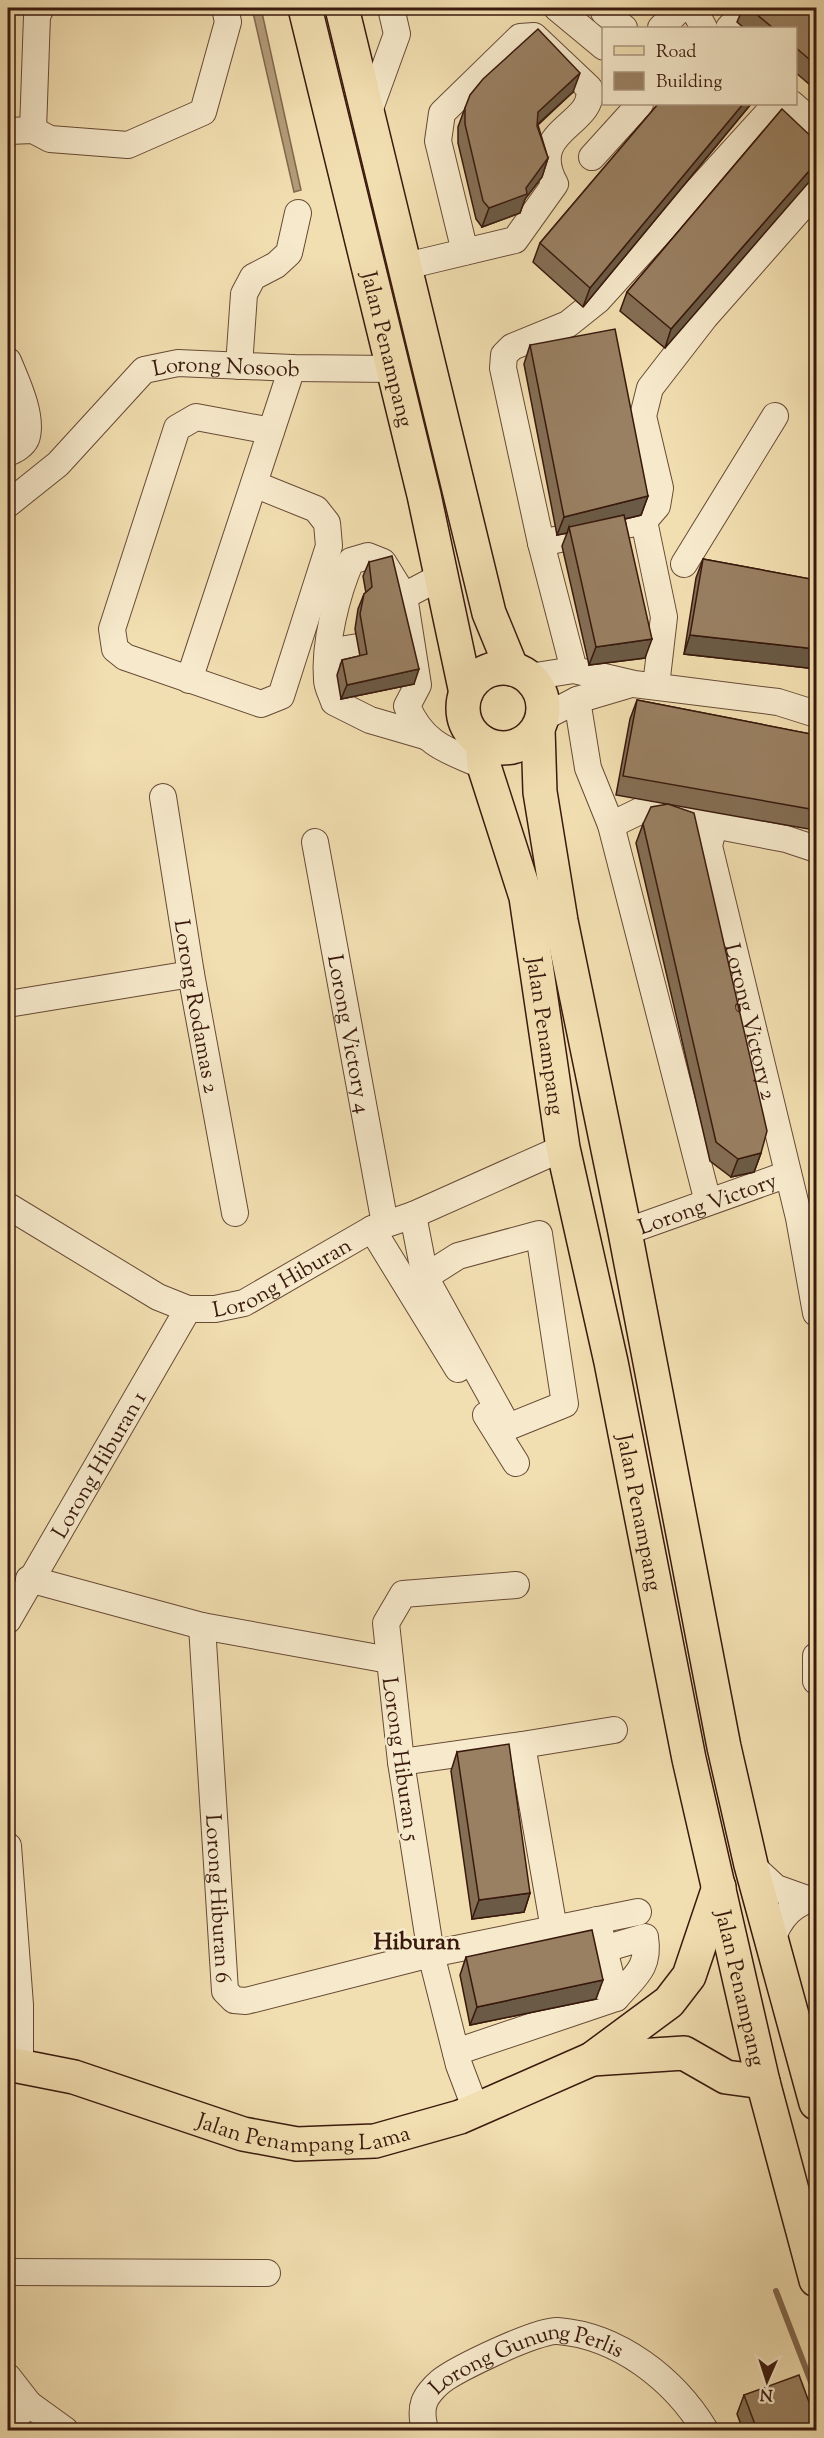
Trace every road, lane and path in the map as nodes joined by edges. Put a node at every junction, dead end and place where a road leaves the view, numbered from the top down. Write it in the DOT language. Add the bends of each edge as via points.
graph roads {
  1 [pos="41,8"];
  2 [pos="225,8"];
  3 [pos="296,8"];
  4 [pos="305,8"];
  5 [pos="342,8"];
  6 [pos="391,8"];
  7 [pos="557,8"];
  8 [pos="681,8"];
  9 [pos="693,8"];
  10 [pos="748,8"];
  11 [pos="604,12"];
  12 [pos="623,27"];
  13 [pos="662,27"];
  14 [pos="703,27"];
  15 [pos="730,27"];
  16 [pos="602,46"];
  17 [pos="324,81"];
  18 [pos="639,105"];
  19 [pos="775,105"];
  20 [pos="793,105"];
  21 [pos="368,114"];
  22 [pos="816,125"];
  23 [pos="33,130"];
  24 [pos="8,131"];
  25 [pos="592,157"];
  26 [pos="816,191"];
  27 [pos="298,213"];
  28 [pos="465,252"];
  29 [pos="406,266"];
  30 [pos="8,361"];
  31 [pos="239,366"];
  32 [pos="292,368"];
  33 [pos="393,369"];
  34 [pos="775,416"];
  35 [pos="271,431"];
  36 [pos="8,453"];
  37 [pos="254,484"];
  38 [pos="8,504"];
  39 [pos="644,521"];
  40 [pos="541,543"];
  41 [pos="653,564"];
  42 [pos="442,576"];
  43 [pos="404,596"];
  44 [pos="358,647"];
  45 [pos="328,652"];
  46 [pos="574,670"];
  47 [pos="521,673"];
  48 [pos="189,680"];
  49 [pos="645,685"];
  50 [pos="466,693"];
  51 [pos="577,699"];
  52 [pos="816,714"];
  53 [pos="540,724"];
  54 [pos="425,736"];
  55 [pos="483,754"];
  56 [pos="163,797"];
  57 [pos="610,825"];
  58 [pos="714,825"];
  59 [pos="315,842"];
  60 [pos="816,849"];
  61 [pos="191,974"];
  62 [pos="8,1004"];
  63 [pos="563,1148"];
  64 [pos="788,1174"];
  65 [pos="708,1202"];
  66 [pos="8,1206"];
  67 [pos="235,1213"];
  68 [pos="412,1215"];
  69 [pos="808,1216"];
  70 [pos="378,1227"];
  71 [pos="625,1232"];
  72 [pos="425,1277"];
  73 [pos="188,1309"];
  74 [pos="816,1313"];
  75 [pos="652,1384"];
  76 [pos="620,1413"];
  77 [pos="516,1463"];
  78 [pos="29,1579"];
  79 [pos="516,1585"];
  80 [pos="8,1620"];
  81 [pos="202,1626"];
  82 [pos="816,1656"];
  83 [pos="388,1660"];
  84 [pos="816,1680"];
  85 [pos="614,1730"];
  86 [pos="522,1745"];
  87 [pos="401,1762"];
  88 [pos="8,1846"];
  89 [pos="751,1866"];
  90 [pos="719,1887"];
  91 [pos="812,1899"];
  92 [pos="638,1912"];
  93 [pos="597,1920"];
  94 [pos="554,1929"];
  95 [pos="772,1940"];
  96 [pos="604,1949"];
  97 [pos="431,1954"];
  98 [pos="616,1998"];
  99 [pos="669,2002"];
  100 [pos="802,2049"];
  101 [pos="684,2053"];
  102 [pos="458,2058"];
  103 [pos="592,2059"];
  104 [pos="14,2065"];
  105 [pos="762,2082"];
  106 [pos="816,2101"];
  107 [pos="476,2110"];
  108 [pos="8,2272"];
  109 [pos="267,2274"];
  110 [pos="816,2280"];
  111 [pos="8,2377"];
  112 [pos="29,2404"];
  113 [pos="8,2424"];
  114 [pos="65,2430"];
  115 [pos="425,2430"];
  116 [pos="705,2430"];
  1 -- 23 [label="street" via="37,16"];
  2 -- 23 [label="street" via="228,22 203,112 128,145 50,139"];
  3 -- 17 [label="street"];
  4 -- 17 [label="main road, Jalan Penampang"];
  5 -- 21 [label="main road, Jalan Penampang"];
  6 -- 21 [label="street" via="397,34"];
  7 -- 16 [label="street"];
  8 -- 13 [label="street"];
  9 -- 14 [label="street"];
  10 -- 15 [label="street"];
  11 -- 12 [label="street"];
  17 -- 33 [label="main road, Jalan Penampang"];
  18 -- 25 [label="street"];
  19 -- 40 [label="street" via="598,300 568,324 512,347 504,355 503,368"];
  20 -- 22 [label="street"];
  21 -- 29 [label="main road, Jalan Penampang"];
  23 -- 24 [label="street"];
  26 -- 39 [label="street" via="705,317 650,388 643,416 660,488 657,506"];
  27 -- 31 [label="street" via="289,253 253,277 244,294"];
  28 -- 28 [label="street" via="515,240 555,184 547,170 549,145 589,103 589,88 534,36 520,37 442,113 438,141"];
  28 -- 29 [label="street"];
  29 -- 47 [label="main road, Jalan Penampang" via="489,613"];
  30 -- 36 [label="street" via="27,421 26,439"];
  31 -- 32 [label="street, Lorong Nosoob"];
  31 -- 38 [label="street, Lorong Nosoob" via="178,363 144,370 58,464"];
  32 -- 33 [label="street, Lorong Nosoob"];
  32 -- 35 [label="street"];
  33 -- 42 [label="main road, Jalan Penampang"];
  34 -- 41 [label="street" via="695,566"];
  35 -- 37 [label="street"];
  35 -- 48 [label="street" via="196,417 177,428 112,629 115,649 125,657"];
  37 -- 48 [label="street"];
  37 -- 48 [label="street" via="315,510 327,523 329,546 280,696 261,704"];
  39 -- 40 [label="street"];
  39 -- 41 [label="street"];
  40 -- 46 [label="street"];
  41 -- 49 [label="street" via="664,617"];
  42 -- 43 [label="street"];
  42 -- 50 [label="main road, Jalan Penampang"];
  43 -- 45 [label="street" via="383,562 368,555 351,561 340,587"];
  43 -- 54 [label="street" via="407,637 418,685 408,706"];
  44 -- 45 [label="street"];
  45 -- 54 [label="street" via="327,681 334,702 370,720"];
  46 -- 47 [label="street"];
  46 -- 49 [label="street"];
  47 -- 50 [label="main road" via="493,669 477,678"];
  47 -- 53 [label="main road" via="539,689 543,703"];
  49 -- 51 [label="street"];
  49 -- 52 [label="street" via="778,702"];
  50 -- 55 [label="main road" via="463,711"];
  51 -- 53 [label="street"];
  51 -- 57 [label="street" via="588,768"];
  53 -- 55 [label="main road" via="527,741"];
  53 -- 71 [label="main road, Jalan Penampang" via="540,792 559,910"];
  54 -- 55 [label="street" via="444,749"];
  55 -- 63 [label="main road, Jalan Penampang" via="526,897"];
  56 -- 61 [label="street, Lorong Rodamas 2"];
  57 -- 58 [label="street" via="640,811"];
  57 -- 65 [label="street"];
  58 -- 60 [label="street"];
  58 -- 64 [label="street, Lorong Victory 2" via="709,846"];
  59 -- 70 [label="street, Lorong Victory 4"];
  61 -- 62 [label="street"];
  61 -- 67 [label="street, Lorong Rodamas 2"];
  63 -- 68 [label="street, Lorong Hiburan"];
  63 -- 76 [label="main road, Jalan Penampang"];
  64 -- 65 [label="street, Lorong Victory"];
  64 -- 69 [label="street, Lorong Victory 2"];
  65 -- 71 [label="street, Lorong Victory"];
  66 -- 73 [label="street, Lorong Hiburan" via="158,1297"];
  68 -- 70 [label="street, Lorong Hiburan"];
  68 -- 72 [label="street"];
  69 -- 74 [label="street, Lorong Victory 2"];
  70 -- 73 [label="street, Lorong Hiburan" via="244,1303"];
  70 -- 77 [label="street"];
  71 -- 75 [label="main road, Jalan Penampang"];
  72 -- 72 [label="street" via="508,1427 564,1404 539,1234 458,1256"];
  73 -- 78 [label="street, Lorong Hiburan 1"];
  75 -- 76 [label="main road" via="641,1404"];
  75 -- 89 [label="main road, Jalan Penampang"];
  76 -- 90 [label="main road, Jalan Penampang" via="686,1748"];
  78 -- 80 [label="street, Lorong Hiburan 1"];
  78 -- 81 [label="street, Lorong Hiburan 5"];
  79 -- 83 [label="street" via="403,1594 386,1623"];
  81 -- 83 [label="street, Lorong Hiburan 5"];
  81 -- 97 [label="street, Lorong Hiburan 6" via="225,1991 234,2000 246,2001"];
  82 -- 84 [label="street"];
  83 -- 87 [label="street, Lorong Hiburan 5"];
  85 -- 86 [label="street"];
  86 -- 87 [label="street"];
  86 -- 94 [label="street"];
  87 -- 97 [label="street, Lorong Hiburan 5"];
  88 -- 104 [label="street" via="20,2005"];
  89 -- 91 [label="street" via="776,1888"];
  89 -- 95 [label="main road, Jalan Penampang"];
  90 -- 99 [label="main road, Jalan Penampang Lama" via="689,1976"];
  90 -- 105 [label="main road, Jalan Penampang"];
  91 -- 95 [label="street" via="789,1911"];
  92 -- 93 [label="street"];
  93 -- 94 [label="street"];
  93 -- 96 [label="street"];
  94 -- 97 [label="street"];
  95 -- 100 [label="main road, Jalan Penampang"];
  96 -- 98 [label="street"];
  96 -- 98 [label="street" via="645,1937 645,1964"];
  97 -- 102 [label="street, Lorong Hiburan 5"];
  98 -- 102 [label="street"];
  99 -- 101 [label="main road" via="669,2031"];
  99 -- 103 [label="main road, Jalan Penampang Lama"];
  100 -- 105 [label="main road" via="787,2070"];
  100 -- 106 [label="main road, Jalan Penampang"];
  101 -- 103 [label="main road, Jalan Penampang Lama"];
  101 -- 105 [label="main road" via="726,2077"];
  102 -- 107 [label="street, Lorong Hiburan 5"];
  103 -- 107 [label="main road, Jalan Penampang Lama"];
  104 -- 107 [label="main road, Jalan Penampang Lama" via="74,2077 243,2134 297,2144 375,2141"];
  105 -- 110 [label="main road, Jalan Penampang"];
  108 -- 109 [label="street"];
  111 -- 112 [label="street"];
  112 -- 113 [label="street"];
  112 -- 114 [label="street"];
  115 -- 116 [label="street, Lorong Gunung Perlis" via="424,2403 441,2381 517,2342 555,2330 626,2351 672,2389"];
}
